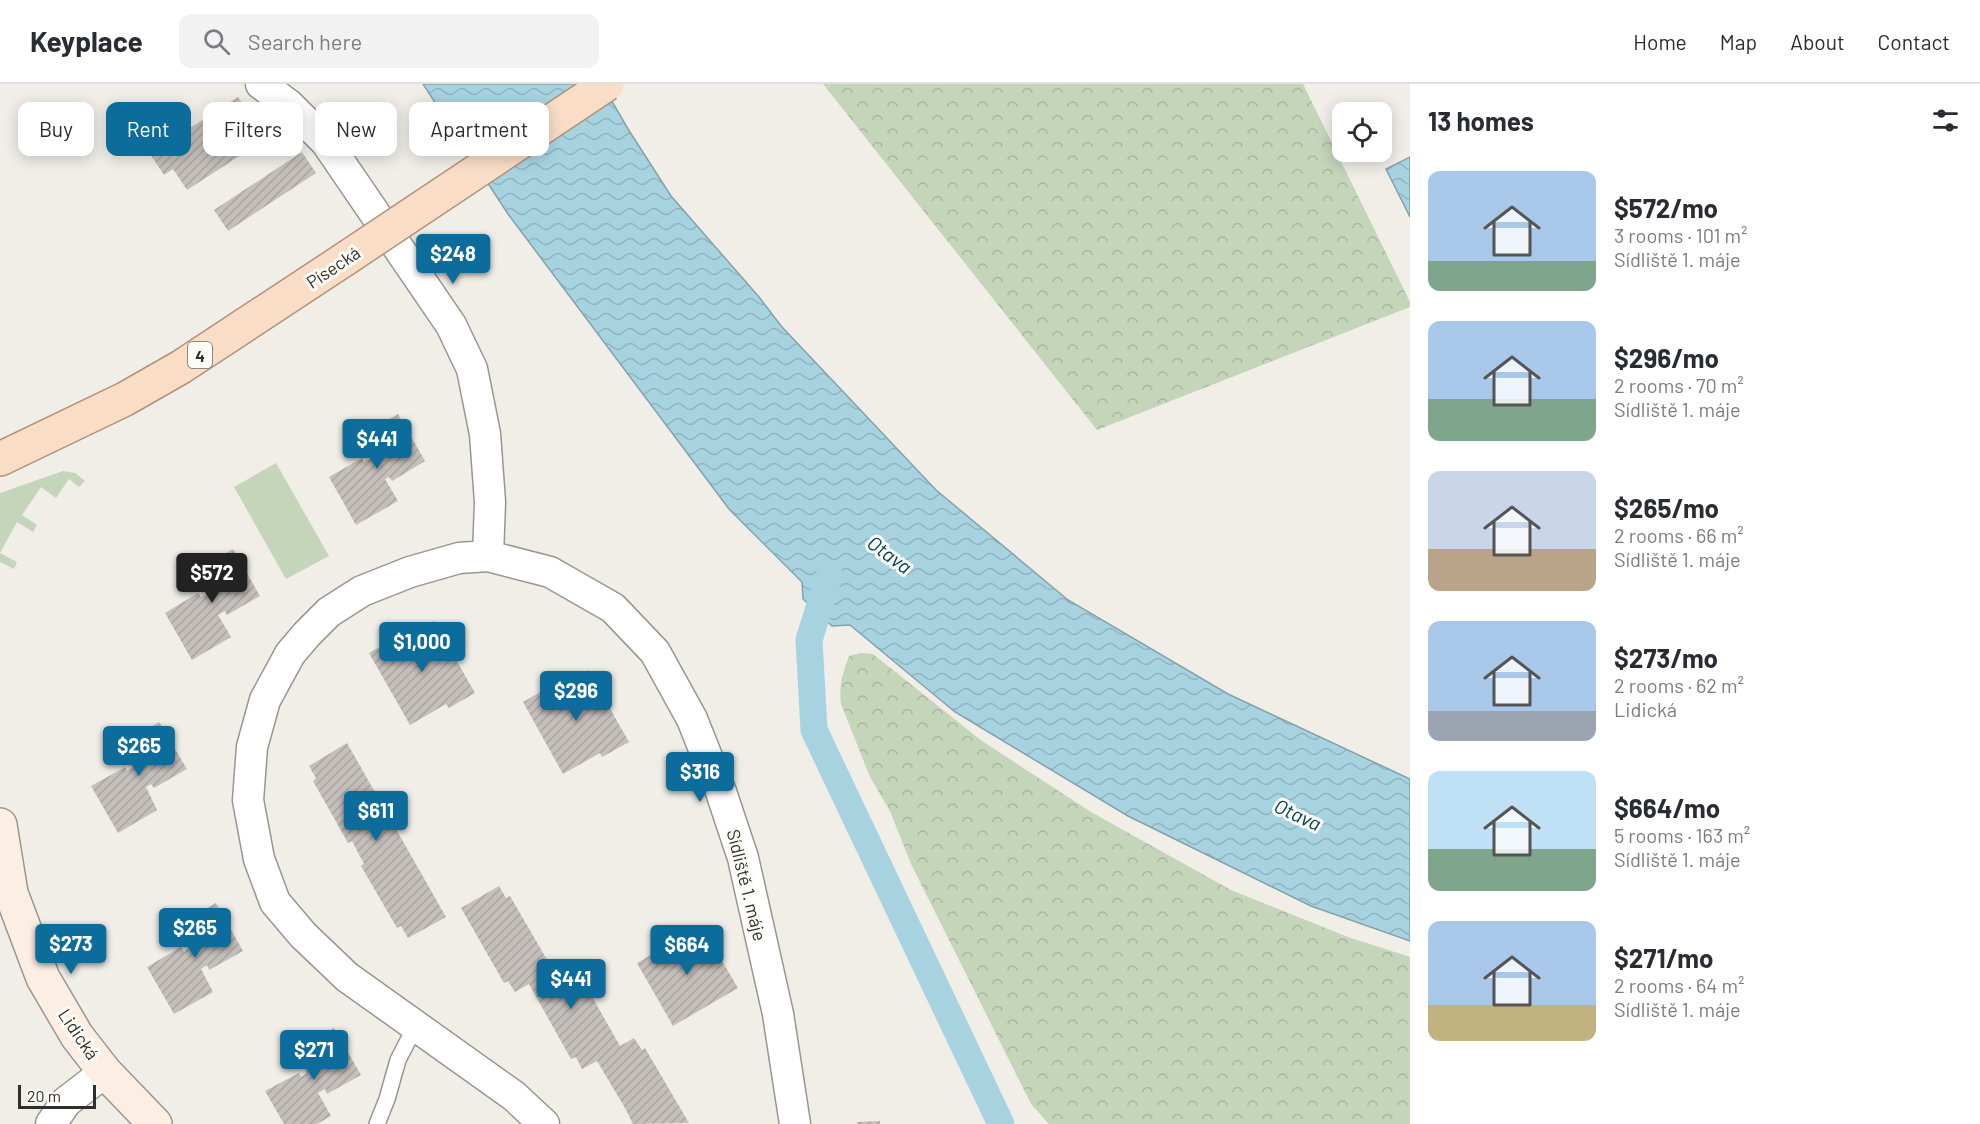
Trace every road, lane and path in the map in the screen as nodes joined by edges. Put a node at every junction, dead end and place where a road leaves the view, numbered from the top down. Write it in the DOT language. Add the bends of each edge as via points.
graph roads {
  1 [pos="261,84"];
  2 [pos="607,84"];
  3 [pos="50,434"];
  4 [pos="0,443"];
  5 [pos="0,459"];
  6 [pos="488,556"];
  7 [pos="0,825"];
  8 [pos="416,1025"];
  9 [pos="105,1072"];
  10 [pos="51,1124"];
  11 [pos="155,1124"];
  12 [pos="377,1124"];
  13 [pos="544,1124"];
  14 [pos="795,1124"];
  1 -- 6 [label="street" via="326,142 455,334 472,369 485,434 490,502"];
  2 -- 3 [label="main road, Písecká / 4, bridge" via="181,367 115,405"];
  3 -- 4 [label="main road, Písecká / 4"];
  3 -- 5 [label="main road, Písecká / 4"];
  6 -- 8 [label="street, Sídliště 1. máje" via="459,558 410,572 362,591 329,612 290,654 265,700 252,747 248,800 259,859 276,902 303,935 347,977"];
  6 -- 14 [label="street, Sídliště 1. máje" via="550,572 613,608 655,652 692,719 743,858 778,1014"];
  7 -- 9 [label="street, Lidická" via="10,893 43,978 77,1036"];
  8 -- 12 [label="lane" via="398,1060"];
  8 -- 13 [label="street, Sídliště 1. máje" via="514,1096"];
  9 -- 10 [label="street" via="66,1102"];
  9 -- 11 [label="street, Lidická"];
}
